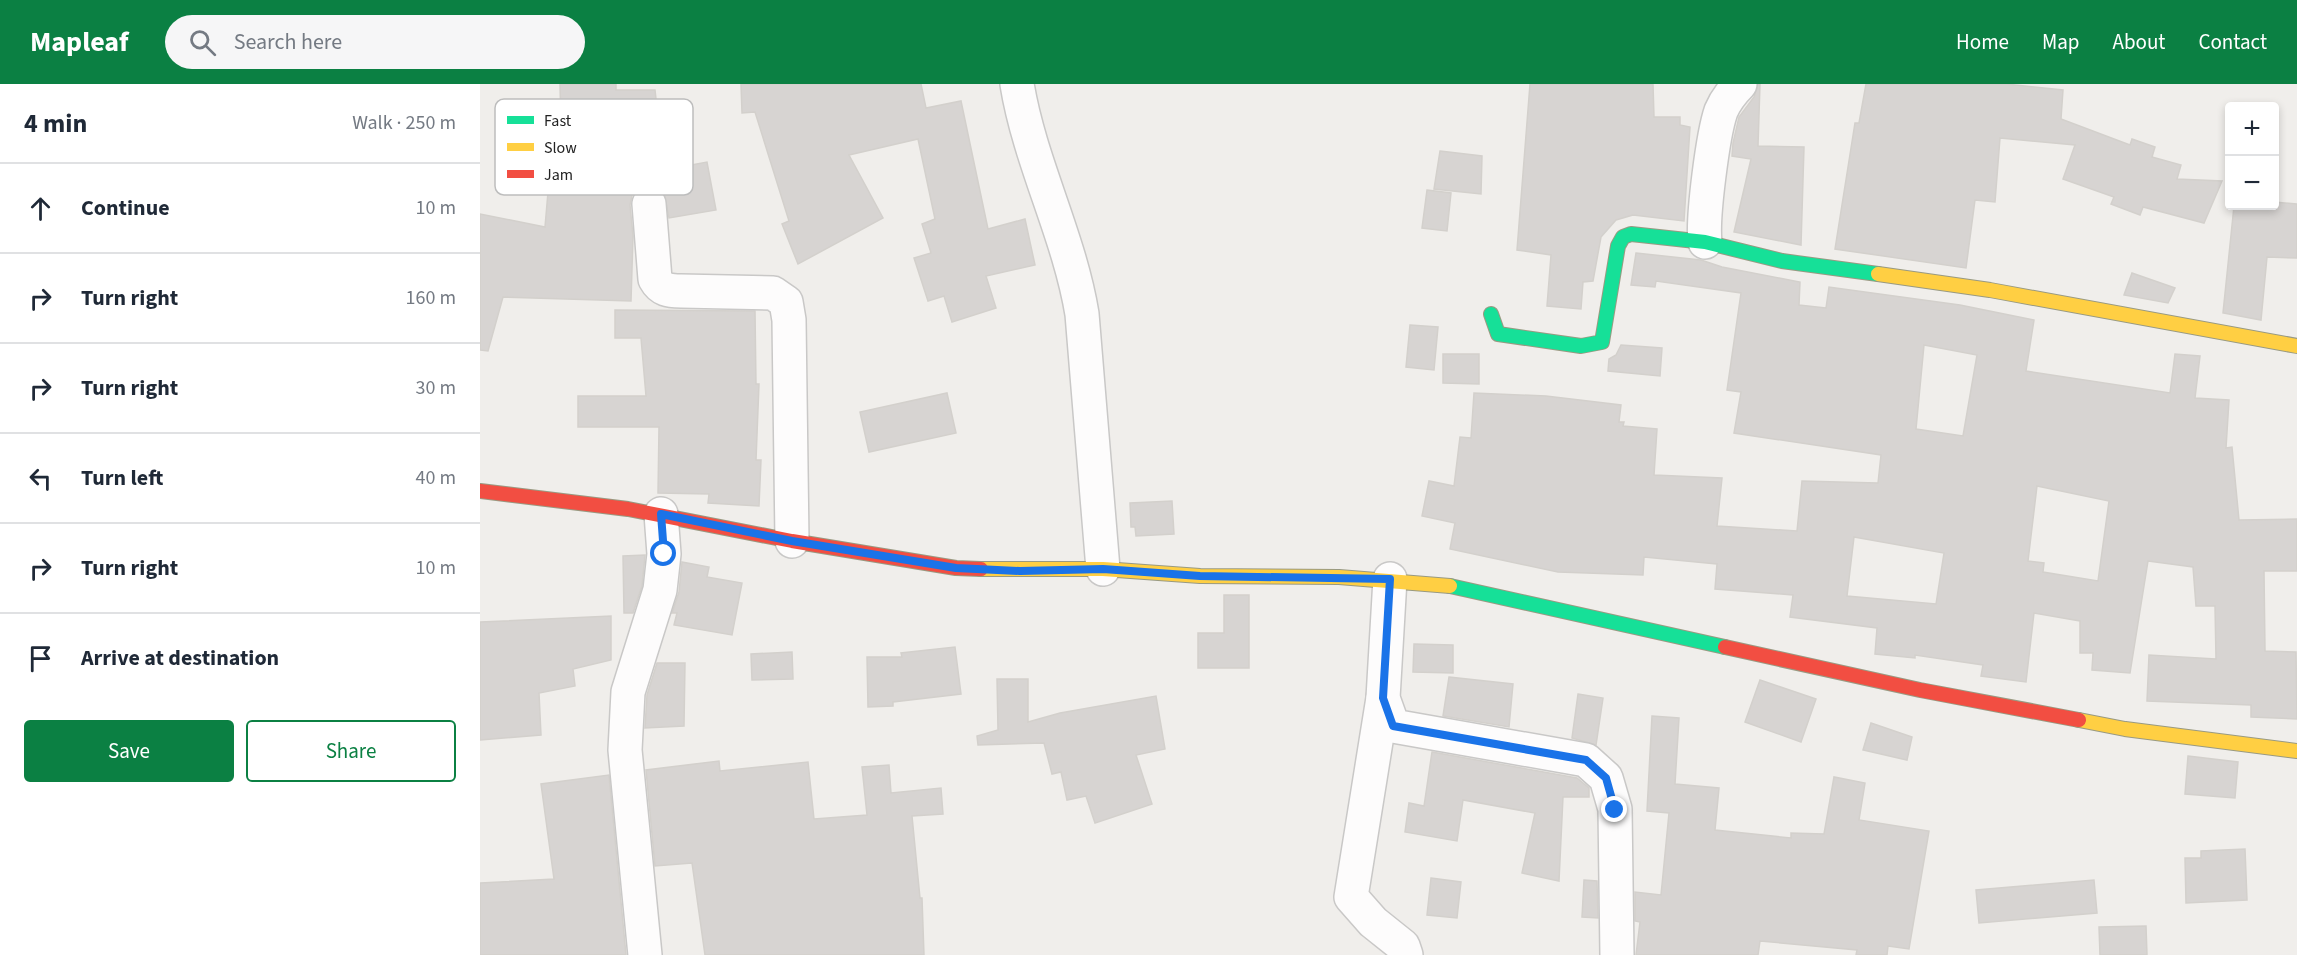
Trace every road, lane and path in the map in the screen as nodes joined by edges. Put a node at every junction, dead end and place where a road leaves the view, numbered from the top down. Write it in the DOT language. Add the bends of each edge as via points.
graph roads {
  1 [pos="1017,84"];
  2 [pos="1740,84"];
  3 [pos="649,204"];
  4 [pos="1705,242"];
  5 [pos="1491,314"];
  6 [pos="2297,346"];
  7 [pos="480,491"];
  8 [pos="661,514"];
  9 [pos="792,541"];
  10 [pos="1103,569"];
  11 [pos="1390,579"];
  12 [pos="1383,698"];
  13 [pos="2297,751"];
  14 [pos="645,955"];
  15 [pos="1406,955"];
  16 [pos="1617,955"];
  1 -- 10 [label="street" via="1077,280"];
  2 -- 4 [label="street" via="1728,96 1721,112 1707,201"];
  3 -- 9 [label="street" via="655,279 659,286 681,291 773,293 786,302"];
  4 -- 5 [label="street" via="1631,234 1623,237 1602,342 1592,346 1498,334"];
  4 -- 6 [label="street" via="1782,261 1990,290"];
  7 -- 8 [label="street"];
  8 -- 9 [label="street"];
  8 -- 14 [label="street" via="664,554 660,590 628,692 626,721 625,750"];
  9 -- 10 [label="street" via="956,568"];
  10 -- 11 [label="street" via="1200,576"];
  11 -- 12 [label="street"];
  11 -- 13 [label="street" via="1446,585 1920,690 2125,729"];
  12 -- 15 [label="street" via="1351,897 1373,922 1403,946"];
  12 -- 16 [label="street" via="1393,726 1586,760 1606,778 1615,810"];
}
